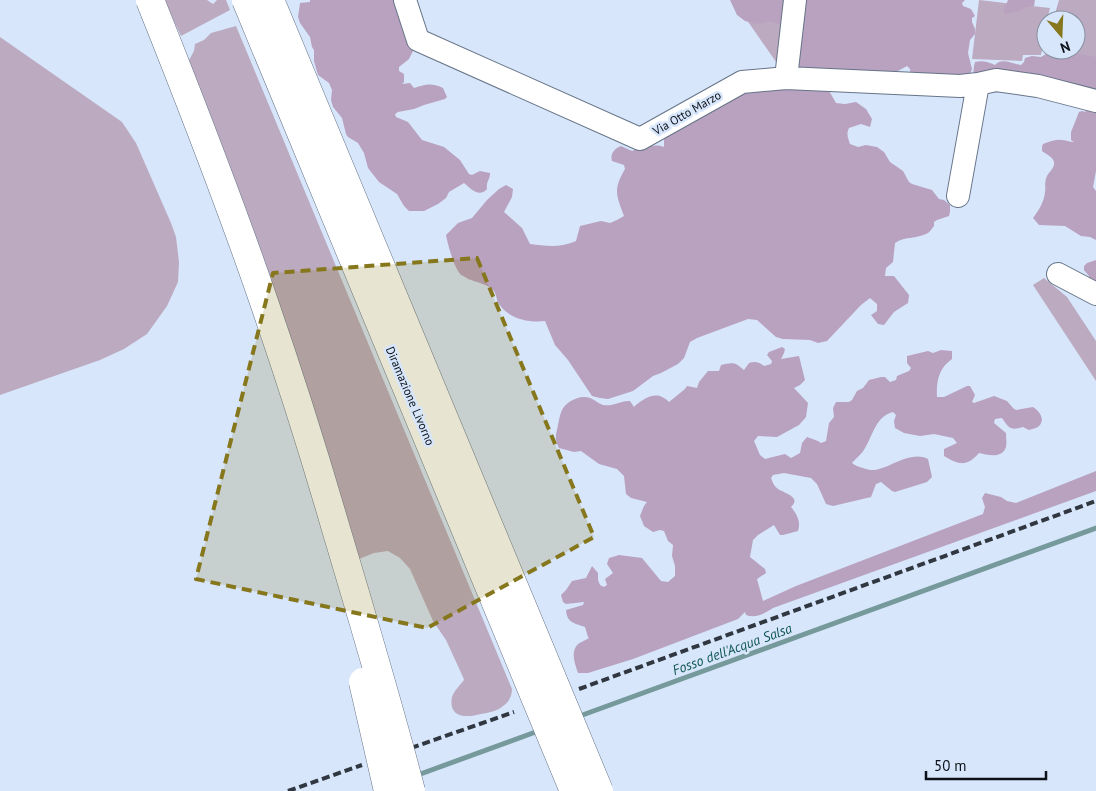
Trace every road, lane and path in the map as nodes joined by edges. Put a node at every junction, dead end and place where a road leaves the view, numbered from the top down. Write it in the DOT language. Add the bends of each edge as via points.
graph roads {
  1 [pos="138,0"];
  2 [pos="150,0"];
  3 [pos="246,0"];
  4 [pos="270,0"];
  5 [pos="795,0"];
  6 [pos="412,3"];
  7 [pos="786,78"];
  8 [pos="978,84"];
  9 [pos="1096,101"];
  10 [pos="958,196"];
  11 [pos="1058,274"];
  12 [pos="1096,294"];
  13 [pos="388,791"];
  14 [pos="411,791"];
  15 [pos="574,791"];
  16 [pos="599,791"];
  1 -- 13 [label="highway, bridge" via="212,192 302,458 347,613"];
  2 -- 14 [label="highway, bridge" via="218,172 268,312 360,609"];
  3 -- 15 [label="highway, Diramazione Livorno, bridge"];
  4 -- 16 [label="highway, Diramazione Livorno, bridge"];
  5 -- 7 [label="street"];
  6 -- 7 [label="street, Via Otto Marzo" via="418,40 640,140 742,82"];
  7 -- 8 [label="street, Via Otto Marzo" via="960,86"];
  8 -- 9 [label="street, Via Otto Marzo" via="996,80 1038,86"];
  8 -- 10 [label="street"];
  11 -- 12 [label="street"];
}
